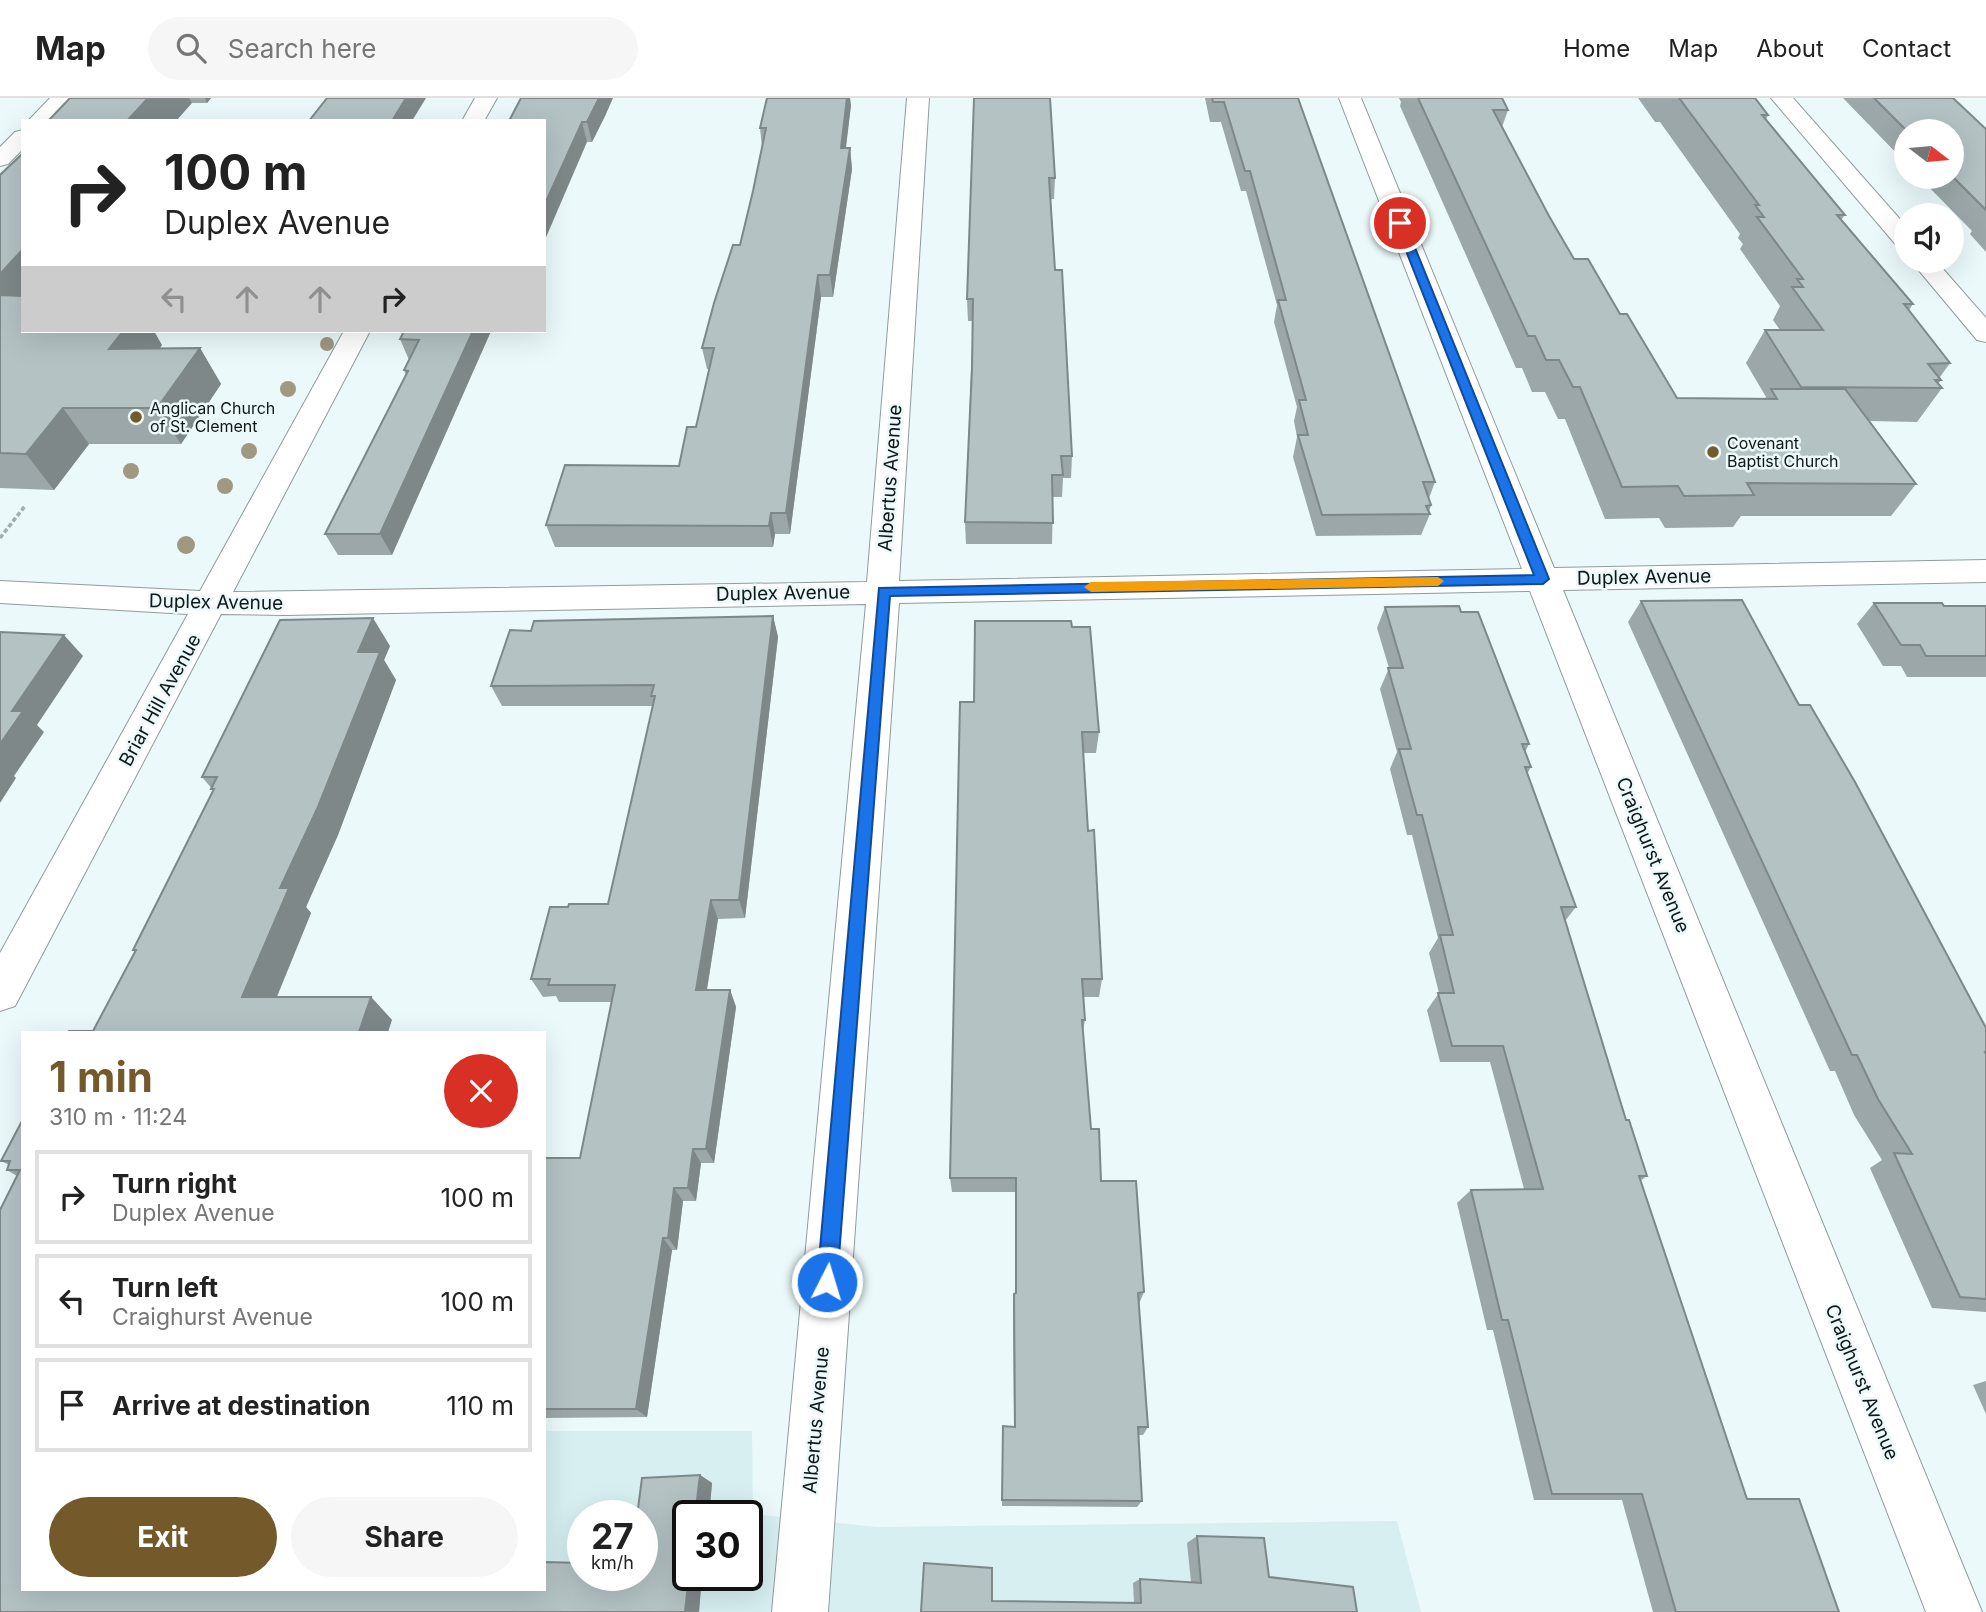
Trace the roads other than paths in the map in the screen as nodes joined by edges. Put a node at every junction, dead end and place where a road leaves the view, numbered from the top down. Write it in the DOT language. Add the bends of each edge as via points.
graph roads {
  1 [pos="62,98"];
  2 [pos="486,98"];
  3 [pos="918,98"];
  4 [pos="1350,98"];
  5 [pos="1782,98"];
  6 [pos="41,119"];
  7 [pos="474,119"];
  8 [pos="21,139"];
  9 [pos="0,159"];
  10 [pos="1894,227"];
  11 [pos="1933,273"];
  12 [pos="356,333"];
  13 [pos="1986,334"];
  14 [pos="1986,571"];
  15 [pos="1543,579"];
  16 [pos="884,591"];
  17 [pos="0,592"];
  18 [pos="212,604"];
  19 [pos="0,993"];
  20 [pos="800,1612"];
  21 [pos="1954,1612"];
  1 -- 6 [label="street"];
  2 -- 7 [label="street"];
  3 -- 16 [label="street, Albertus Avenue"];
  4 -- 15 [label="street, Craighurst Avenue"];
  5 -- 10 [label="street"];
  8 -- 9 [label="street"];
  11 -- 13 [label="street"];
  12 -- 18 [label="street, Briar Hill Avenue"];
  14 -- 15 [label="street, Duplex Avenue"];
  15 -- 16 [label="street, Duplex Avenue"];
  15 -- 21 [label="street, Craighurst Avenue"];
  16 -- 18 [label="street, Duplex Avenue"];
  16 -- 20 [label="street, Albertus Avenue"];
  17 -- 18 [label="street, Duplex Avenue"];
  18 -- 19 [label="street, Briar Hill Avenue"];
}
